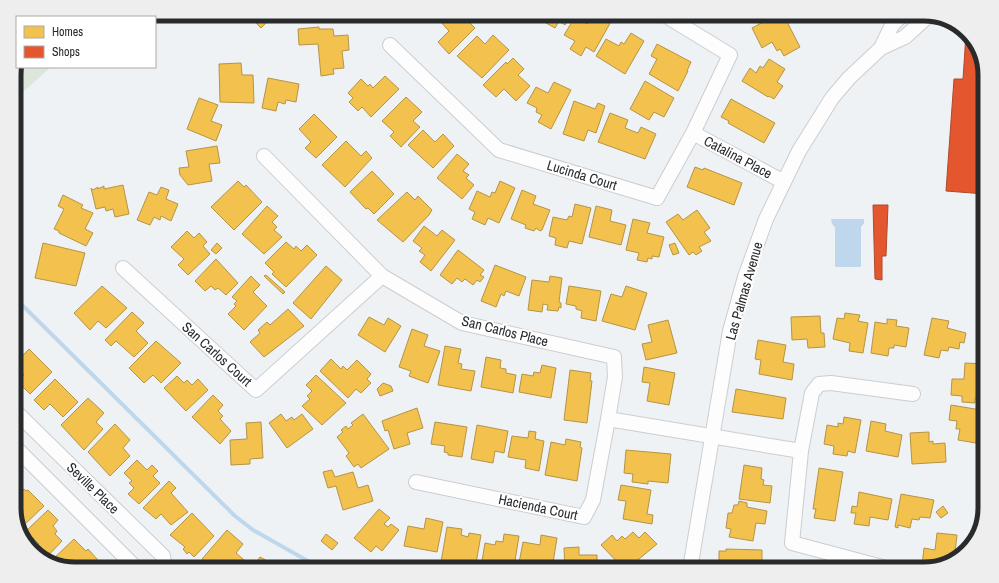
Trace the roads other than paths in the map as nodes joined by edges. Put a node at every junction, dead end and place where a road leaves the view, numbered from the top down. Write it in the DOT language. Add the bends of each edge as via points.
graph roads {
  1 [pos="675,21"];
  2 [pos="896,21"];
  3 [pos="922,21"];
  4 [pos="390,45"];
  5 [pos="881,48"];
  6 [pos="693,133"];
  7 [pos="264,156"];
  8 [pos="784,182"];
  9 [pos="123,268"];
  10 [pos="382,276"];
  11 [pos="913,394"];
  12 [pos="21,417"];
  13 [pos="608,419"];
  14 [pos="712,437"];
  15 [pos="801,451"];
  16 [pos="21,453"];
  17 [pos="416,482"];
  18 [pos="130,562"];
  19 [pos="164,562"];
  20 [pos="691,562"];
  21 [pos="863,562"];
  1 -- 6 [label="street, Lucinda Court" via="730,55"];
  2 -- 5 [label="street, Las Palmas Avenue"];
  3 -- 5 [label="street, Las Palmas Avenue" via="905,37"];
  4 -- 6 [label="street, Lucinda Court" via="499,150 657,198"];
  5 -- 8 [label="street, Las Palmas Avenue" via="832,98 798,151"];
  6 -- 8 [label="street, Catalina Place"];
  7 -- 10 [label="street, San Carlos Place"];
  8 -- 14 [label="street, Las Palmas Avenue" via="766,219 745,277 730,331"];
  9 -- 10 [label="street, San Carlos Court" via="256,390"];
  10 -- 13 [label="street, San Carlos Place" via="462,323 614,357 615,377"];
  11 -- 15 [label="street" via="831,383 819,384 812,393"];
  12 -- 19 [label="street, Seville Place" via="164,556"];
  13 -- 14 [label="street"];
  13 -- 17 [label="street, Hacienda Court" via="593,500 584,517"];
  14 -- 15 [label="street"];
  14 -- 20 [label="street, Las Palmas Avenue"];
  15 -- 21 [label="street" via="792,543"];
  16 -- 18 [label="street, Seville Place"];
}
